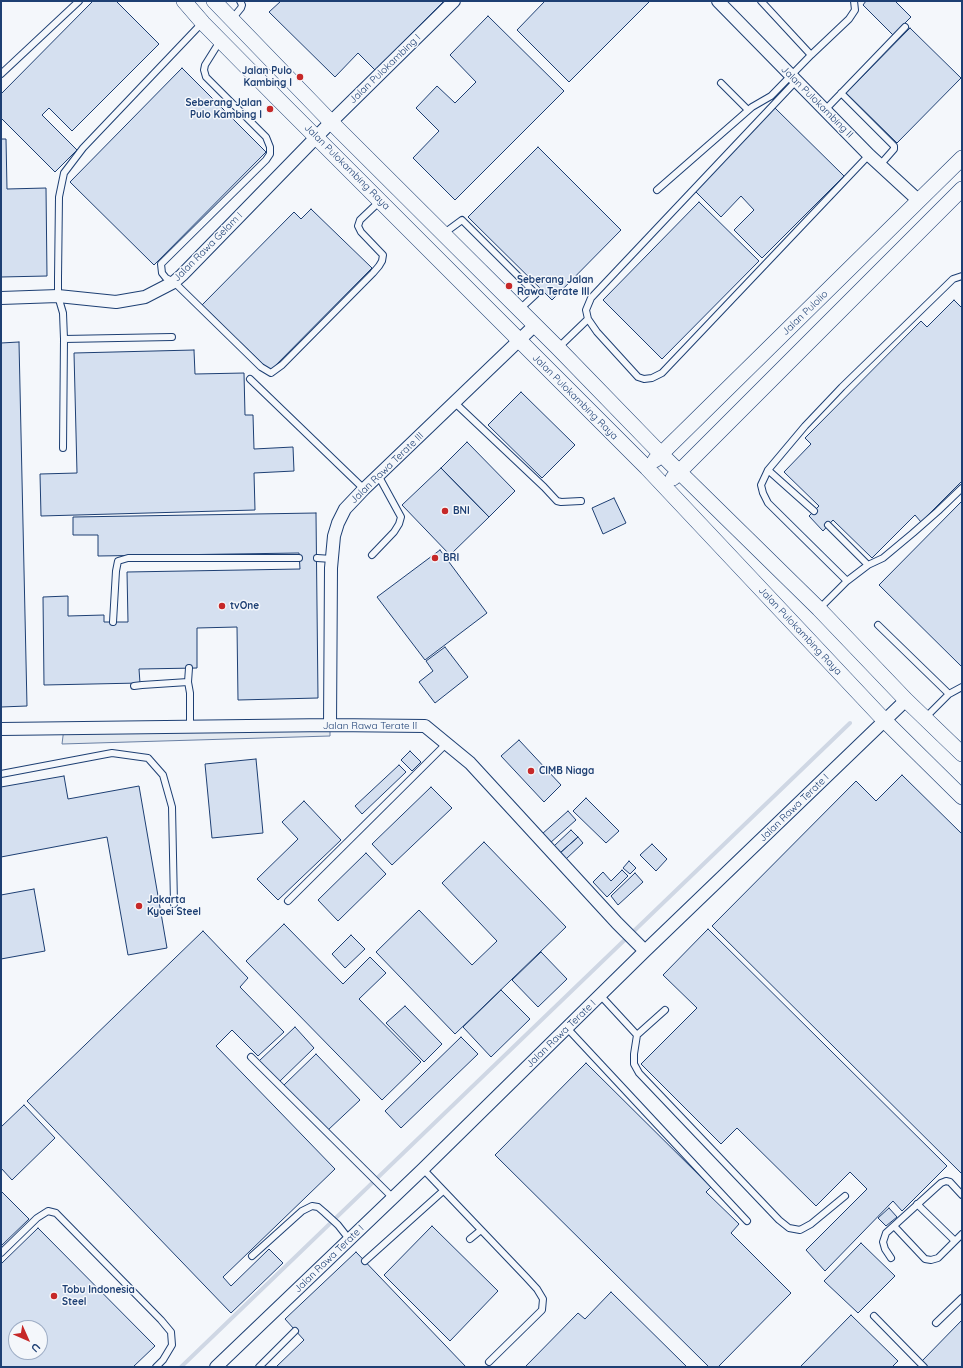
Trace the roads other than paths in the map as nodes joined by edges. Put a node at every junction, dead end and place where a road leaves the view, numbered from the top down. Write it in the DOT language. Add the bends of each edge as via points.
graph roads {
  1 [pos="79,1"];
  2 [pos="184,1"];
  3 [pos="214,1"];
  4 [pos="240,1"];
  5 [pos="454,1"];
  6 [pos="718,1"];
  7 [pos="761,1"];
  8 [pos="854,1"];
  9 [pos="232,19"];
  10 [pos="203,23"];
  11 [pos="905,27"];
  12 [pos="220,41"];
  13 [pos="811,55"];
  14 [pos="1,74"];
  15 [pos="794,78"];
  16 [pos="721,83"];
  17 [pos="841,93"];
  18 [pos="748,110"];
  19 [pos="825,110"];
  20 [pos="331,122"];
  21 [pos="316,137"];
  22 [pos="869,155"];
  23 [pos="962,158"];
  24 [pos="880,165"];
  25 [pos="962,189"];
  26 [pos="657,190"];
  27 [pos="380,200"];
  28 [pos="919,201"];
  29 [pos="444,234"];
  30 [pos="962,276"];
  31 [pos="174,282"];
  32 [pos="58,296"];
  33 [pos="1,298"];
  34 [pos="519,310"];
  35 [pos="588,319"];
  36 [pos="534,326"];
  37 [pos="172,337"];
  38 [pos="64,339"];
  39 [pos="519,341"];
  40 [pos="558,348"];
  41 [pos="250,379"];
  42 [pos="454,402"];
  43 [pos="63,448"];
  44 [pos="661,454"];
  45 [pos="647,468"];
  46 [pos="768,470"];
  47 [pos="679,472"];
  48 [pos="378,475"];
  49 [pos="664,486"];
  50 [pos="962,488"];
  51 [pos="364,489"];
  52 [pos="581,501"];
  53 [pos="814,511"];
  54 [pos="828,525"];
  55 [pos="372,555"];
  56 [pos="299,558"];
  57 [pos="317,558"];
  58 [pos="332,559"];
  59 [pos="868,565"];
  60 [pos="847,581"];
  61 [pos="820,609"];
  62 [pos="113,622"];
  63 [pos="878,625"];
  64 [pos="189,668"];
  65 [pos="188,682"];
  66 [pos="134,686"];
  67 [pos="962,687"];
  68 [pos="949,694"];
  69 [pos="906,700"];
  70 [pos="924,718"];
  71 [pos="885,721"];
  72 [pos="330,725"];
  73 [pos="190,727"];
  74 [pos="1,729"];
  75 [pos="447,743"];
  76 [pos="962,754"];
  77 [pos="1,774"];
  78 [pos="962,797"];
  79 [pos="288,901"];
  80 [pos="174,904"];
  81 [pos="645,951"];
  82 [pos="601,996"];
  83 [pos="665,1010"];
  84 [pos="568,1028"];
  85 [pos="637,1035"];
  86 [pos="251,1057"];
  87 [pos="423,1169"];
  88 [pos="443,1191"];
  89 [pos="962,1194"];
  90 [pos="845,1196"];
  91 [pos="392,1198"];
  92 [pos="917,1204"];
  93 [pos="747,1221"];
  94 [pos="894,1226"];
  95 [pos="481,1230"];
  96 [pos="962,1234"];
  97 [pos="350,1239"];
  98 [pos="470,1239"];
  99 [pos="955,1241"];
  100 [pos="1,1253"];
  101 [pos="252,1256"];
  102 [pos="892,1258"];
  103 [pos="365,1261"];
  104 [pos="962,1298"];
  105 [pos="874,1316"];
  106 [pos="936,1323"];
  107 [pos="295,1331"];
  108 [pos="489,1362"];
  109 [pos="156,1367"];
  110 [pos="216,1367"];
  111 [pos="259,1367"];
  112 [pos="924,1367"];
  1 -- 14 [label="lane"];
  2 -- 10 [label="street, Jalan Pulokambing Raya"];
  3 -- 9 [label="street, Jalan Pulokambing Raya"];
  4 -- 9 [label="lane" via="241,8"];
  5 -- 20 [label="street, Jalan Pulokambing I"];
  6 -- 15 [label="street, Jalan Pulokambing II"];
  7 -- 13 [label="lane"];
  8 -- 13 [label="lane" via="854,10 849,19"];
  9 -- 20 [label="street, Jalan Pulokambing Raya"];
  10 -- 12 [label="street, Jalan Pulokambing Raya"];
  10 -- 32 [label="lane" via="83,148 64,173 59,197"];
  11 -- 17 [label="lane"];
  12 -- 21 [label="street, Jalan Pulokambing Raya"];
  12 -- 31 [label="lane" via="205,65 206,77 266,136 270,154 161,264 162,273"];
  13 -- 15 [label="lane"];
  15 -- 18 [label="lane"];
  15 -- 19 [label="street, Jalan Pulokambing II"];
  15 -- 35 [label="lane" via="591,298 586,310"];
  16 -- 18 [label="lane"];
  17 -- 19 [label="lane"];
  17 -- 24 [label="lane" via="894,146"];
  18 -- 26 [label="lane"];
  19 -- 22 [label="street, Jalan Pulokambing II"];
  20 -- 21 [label="street, Jalan Pulokambing I"];
  20 -- 29 [label="street, Jalan Pulokambing Raya"];
  21 -- 27 [label="street, Jalan Pulokambing Raya"];
  21 -- 31 [label="street, Jalan Rawa Gelam I"];
  22 -- 24 [label="street, Jalan Pulokambing II"];
  22 -- 35 [label="lane" via="662,373 652,378 638,377"];
  23 -- 28 [label="street, Jalan Pulolio"];
  24 -- 28 [label="street, Jalan Pulokambing II"];
  25 -- 47 [label="street"];
  27 -- 31 [label="lane" via="360,220 358,226 382,255 379,266 282,365 271,373 261,367"];
  27 -- 39 [label="street, Jalan Pulokambing Raya"];
  28 -- 44 [label="street, Jalan Pulolio"];
  29 -- 34 [label="street, Jalan Pulokambing Raya"];
  29 -- 34 [label="lane" via="462,220 536,294"];
  30 -- 46 [label="lane" via="953,279 842,387"];
  31 -- 32 [label="street, Jalan Rawa Gelam I" via="145,297 116,302"];
  32 -- 33 [label="street, Jalan Rawa Gelam I"];
  32 -- 38 [label="lane" via="63,313"];
  34 -- 36 [label="street, Jalan Pulokambing Raya"];
  35 -- 40 [label="lane"];
  36 -- 39 [label="street, Jalan Rawa Terate III"];
  36 -- 40 [label="street, Jalan Pulokambing Raya"];
  37 -- 38 [label="lane"];
  38 -- 43 [label="lane"];
  39 -- 42 [label="street, Jalan Rawa Terate III"];
  39 -- 45 [label="street, Jalan Pulokambing Raya"];
  40 -- 44 [label="street, Jalan Pulokambing Raya"];
  41 -- 51 [label="lane"];
  42 -- 48 [label="street, Jalan Rawa Terate III"];
  42 -- 52 [label="lane" via="557,501"];
  44 -- 45 [label="street, Jalan Pulolio"];
  44 -- 47 [label="street, Jalan Pulokambing Raya"];
  45 -- 49 [label="street, Jalan Pulokambing Raya"];
  46 -- 53 [label="lane"];
  46 -- 60 [label="lane" via="761,485 768,503"];
  47 -- 49 [label="street"];
  47 -- 61 [label="street, Jalan Pulokambing Raya"];
  48 -- 51 [label="street, Jalan Rawa Terate III"];
  48 -- 55 [label="lane" via="401,517 394,532"];
  49 -- 71 [label="street, Jalan Pulokambing Raya"];
  50 -- 59 [label="lane" via="883,558"];
  51 -- 58 [label="street, Jalan Rawa Terate III" via="345,509 338,523"];
  54 -- 59 [label="lane"];
  56 -- 62 [label="lane" via="128,558 118,561"];
  57 -- 58 [label="lane"];
  58 -- 72 [label="street, Jalan Rawa Terate III"];
  59 -- 60 [label="lane"];
  60 -- 61 [label="lane"];
  61 -- 69 [label="street, Jalan Pulokambing Raya"];
  63 -- 68 [label="lane"];
  64 -- 65 [label="lane"];
  65 -- 66 [label="lane"];
  65 -- 73 [label="lane"];
  67 -- 68 [label="lane"];
  68 -- 70 [label="lane"];
  69 -- 70 [label="street, Jalan Pulokambing Raya"];
  69 -- 71 [label="street, Jalan Rawa Terate I"];
  70 -- 76 [label="street, Jalan Pulokambing Raya"];
  71 -- 78 [label="street, Jalan Pulokambing Raya"];
  71 -- 81 [label="street, Jalan Rawa Terate I"];
  72 -- 73 [label="street, Jalan Rawa Terate II"];
  72 -- 75 [label="street, Jalan Rawa Terate II" via="425,726"];
  73 -- 74 [label="street, Jalan Rawa Terate II"];
  75 -- 79 [label="lane"];
  75 -- 81 [label="street, Jalan Rawa Terate II" via="470,763"];
  77 -- 80 [label="lane" via="112,753 148,758 163,775 172,807"];
  81 -- 82 [label="street, Jalan Rawa Terate I"];
  82 -- 84 [label="street, Jalan Rawa Terate I"];
  82 -- 85 [label="lane"];
  83 -- 85 [label="lane"];
  84 -- 87 [label="street, Jalan Rawa Terate I"];
  84 -- 93 [label="lane"];
  85 -- 90 [label="lane" via="634,1064 639,1073 778,1220 789,1228 800,1230"];
  86 -- 91 [label="lane"];
  87 -- 88 [label="lane"];
  87 -- 91 [label="street, Jalan Rawa Terate I"];
  88 -- 95 [label="lane"];
  88 -- 103 [label="lane"];
  89 -- 92 [label="lane" via="946,1181"];
  91 -- 97 [label="street, Jalan Rawa Terate I"];
  92 -- 94 [label="lane"];
  92 -- 99 [label="lane"];
  94 -- 99 [label="lane" via="925,1259 938,1258"];
  94 -- 102 [label="lane" via="886,1234 883,1242"];
  95 -- 98 [label="lane"];
  95 -- 108 [label="lane" via="537,1289 543,1299 542,1310"];
  96 -- 99 [label="lane"];
  97 -- 101 [label="lane" via="325,1213 312,1206 302,1211"];
  97 -- 110 [label="street, Jalan Rawa Terate I"];
  100 -- 109 [label="lane" via="37,1218 48,1211 56,1213 171,1332 172,1345"];
  104 -- 106 [label="lane"];
  105 -- 112 [label="lane"];
  107 -- 111 [label="lane"];
}
